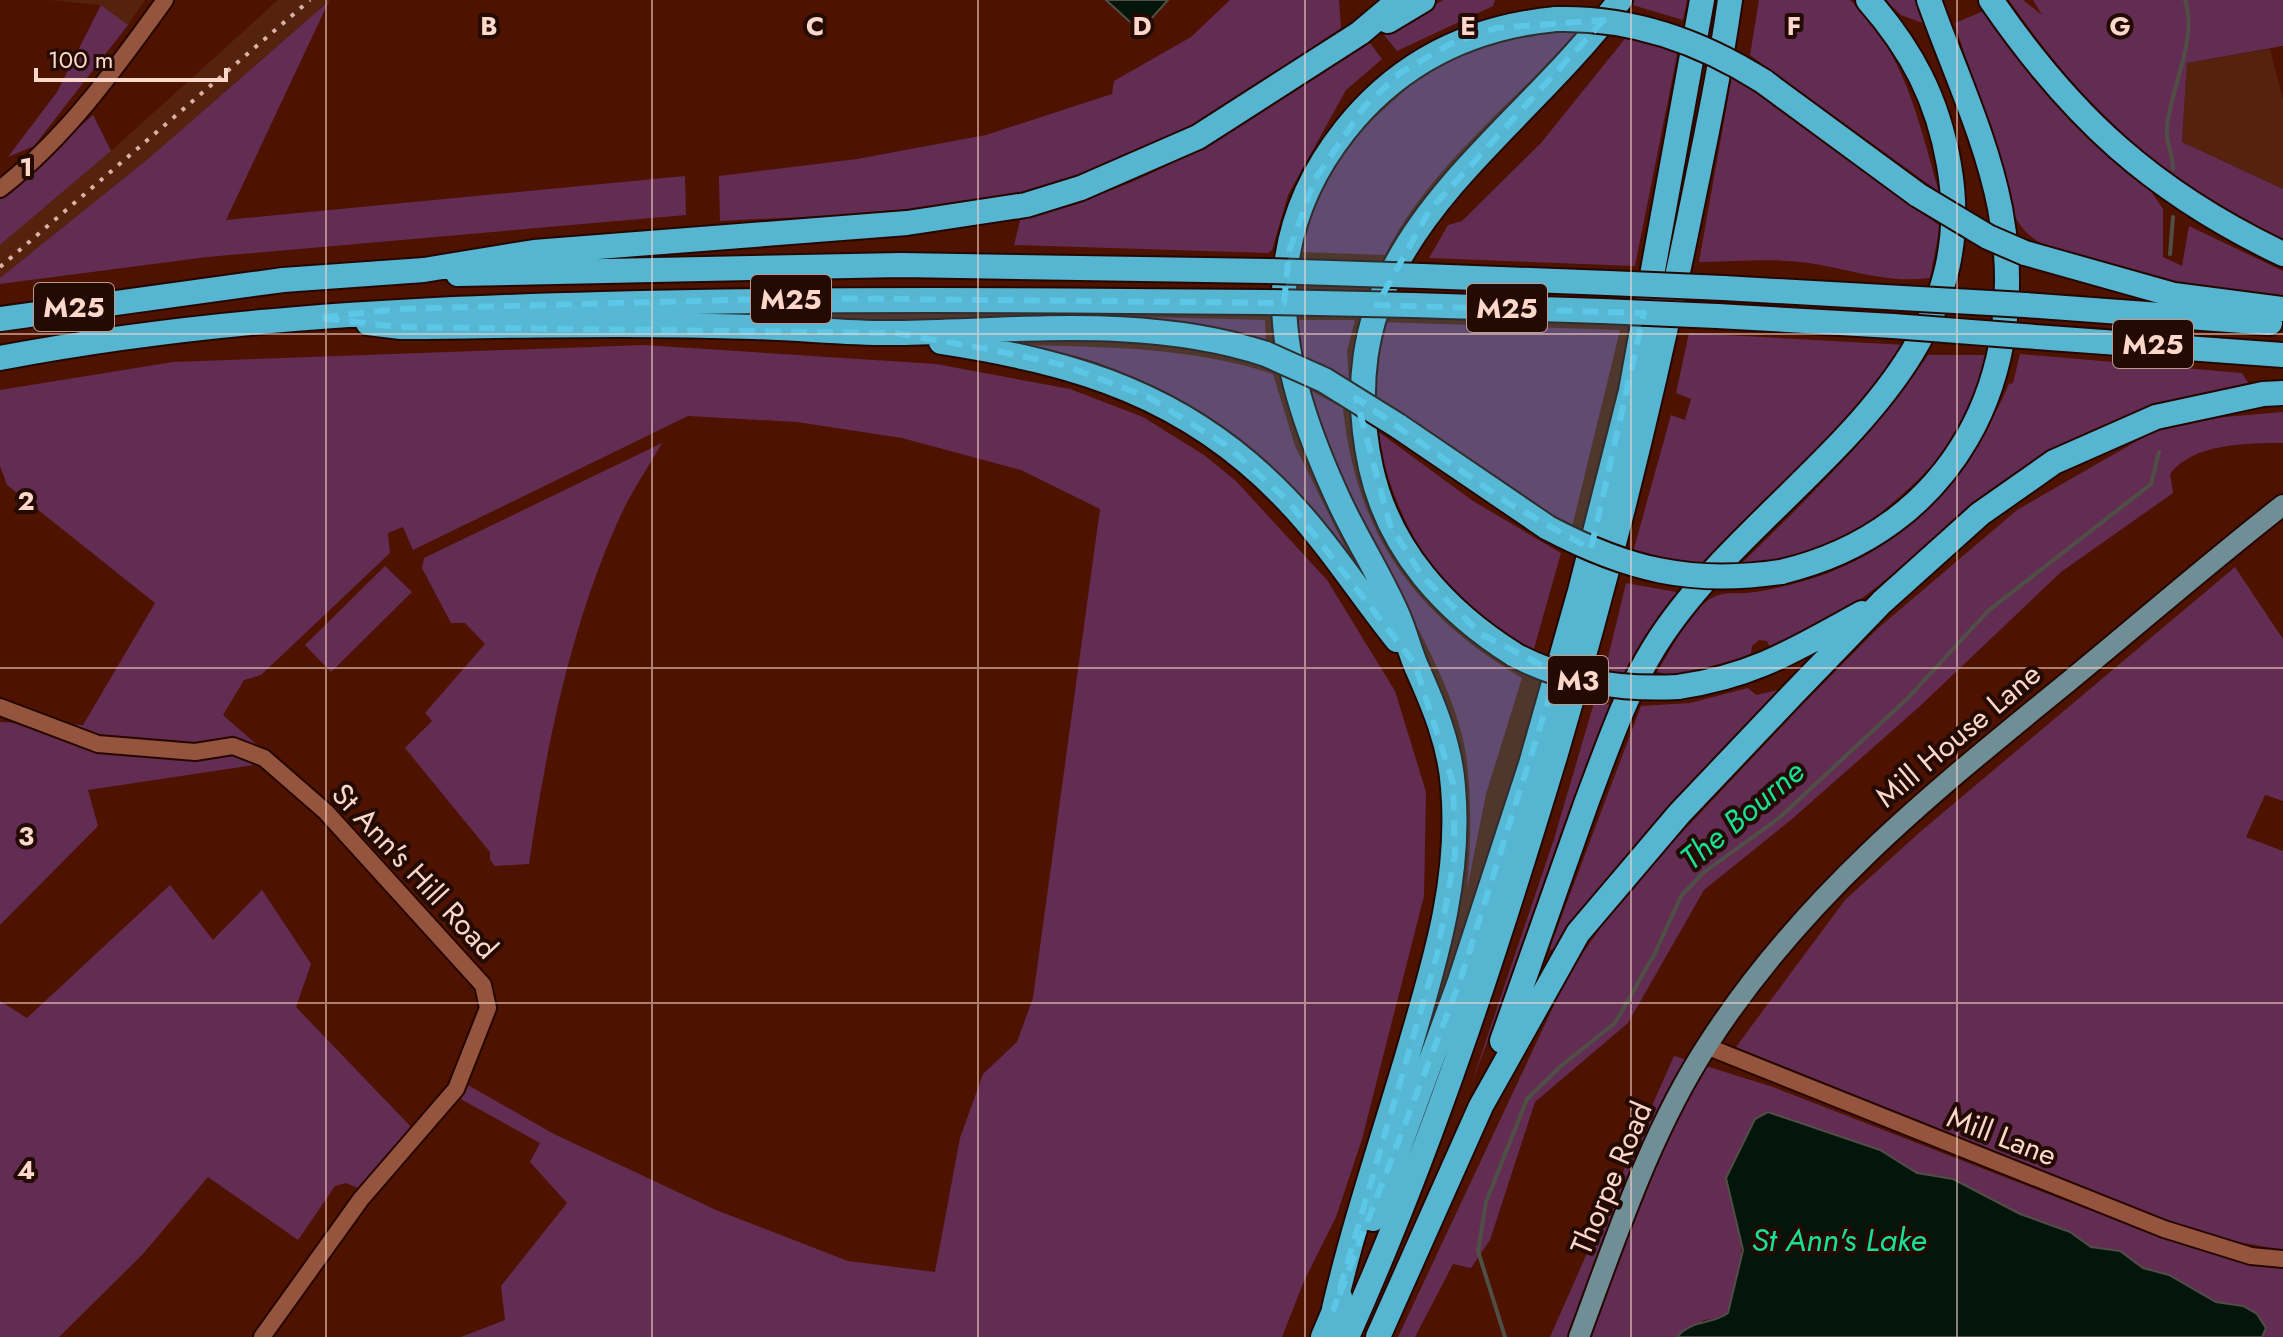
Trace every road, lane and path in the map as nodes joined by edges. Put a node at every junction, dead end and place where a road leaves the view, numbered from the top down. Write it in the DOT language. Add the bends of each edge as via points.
graph roads {
  1 [pos="165,0"];
  2 [pos="1399,0"];
  3 [pos="1423,0"];
  4 [pos="1620,0"];
  5 [pos="1702,0"];
  6 [pos="1730,0"];
  7 [pos="1868,0"];
  8 [pos="1929,0"];
  9 [pos="1991,0"];
  10 [pos="1360,33"];
  11 [pos="0,189"];
  12 [pos="2283,254"];
  13 [pos="424,270"];
  14 [pos="2283,309"];
  15 [pos="318,318"];
  16 [pos="0,319"];
  17 [pos="2283,324"];
  18 [pos="895,333"];
  19 [pos="2283,355"];
  20 [pos="0,358"];
  21 [pos="2283,393"];
  22 [pos="2283,505"];
  23 [pos="1882,602"];
  24 [pos="1415,664"];
  25 [pos="0,707"];
  26 [pos="1706,1046"];
  27 [pos="1481,1106"];
  28 [pos="2283,1259"];
  29 [pos="1334,1309"];
  30 [pos="262,1337"];
  31 [pos="1323,1337"];
  32 [pos="1347,1337"];
  33 [pos="1378,1337"];
  34 [pos="1579,1337"];
  1 -- 11 [label="street" via="89,102 49,147"];
  2 -- 10 [label="highway"];
  3 -- 10 [label="highway"];
  4 -- 23 [label="highway, bridge" via="1429,211 1384,291 1364,362 1363,433 1390,525 1423,577 1457,614 1515,655 1545,668 1625,687 1678,687 1733,677 1765,666"];
  5 -- 29 [label="highway, M3" via="1631,391 1580,591 1531,764 1460,981 1369,1230"];
  6 -- 32 [label="highway, M3" via="1659,362 1586,652 1474,1008"];
  7 -- 27 [label="highway" via="1914,60 1946,146 1952,232 1932,313 1888,390 1839,447 1719,564 1669,625 1639,673 1568,853"];
  8 -- 18 [label="highway, bridge" via="1999,203 2009,284 2002,354 1982,414 1919,500 1842,552 1781,572 1735,578 1668,574 1598,553 1548,528 1324,380 1266,354 1204,338 1136,331"];
  9 -- 12 [label="highway" via="2034,62 2118,150 2200,211"];
  10 -- 13 [label="highway" via="1198,137 1081,188 1026,205 907,223 534,252"];
  13 -- 16 [label="highway, M25" via="268,282"];
  13 -- 17 [label="highway, M25, bridge" via="479,275 901,265 1267,271 1723,288"];
  14 -- 24 [label="highway, bridge" via="2174,295 2025,253 1988,237 1918,195 1763,81 1661,32 1615,21 1556,19 1496,28 1450,44 1400,73 1334,144 1296,222 1283,287 1294,386 1308,431 1398,616"];
  15 -- 18 [label="highway" via="401,327 752,327"];
  15 -- 19 [label="highway, M25, bridge" via="398,309 803,298 1265,302 1717,316"];
  15 -- 20 [label="highway, M25" via="186,329"];
  18 -- 24 [label="highway" via="1063,365 1148,397 1187,419 1226,445 1288,501 1350,574"];
  21 -- 23 [label="highway" via="2156,417 2054,462 1980,514"];
  22 -- 26 [label="main road, Mill House Lane" via="1872,845 1786,937"];
  23 -- 27 [label="highway" via="1679,814 1578,933"];
  24 -- 29 [label="highway" via="1446,745 1455,854 1437,955"];
  25 -- 30 [label="street, St Ann's Hill Road" via="98,744 195,752 233,746 264,758 326,812 483,985 488,997 485,1019 456,1089 361,1199"];
  26 -- 28 [label="street, Mill Lane" via="2164,1229 2251,1256"];
  26 -- 34 [label="main road, Thorpe Road" via="1646,1162"];
  27 -- 33 [label="highway"];
  29 -- 31 [label="highway, M3"];
}
